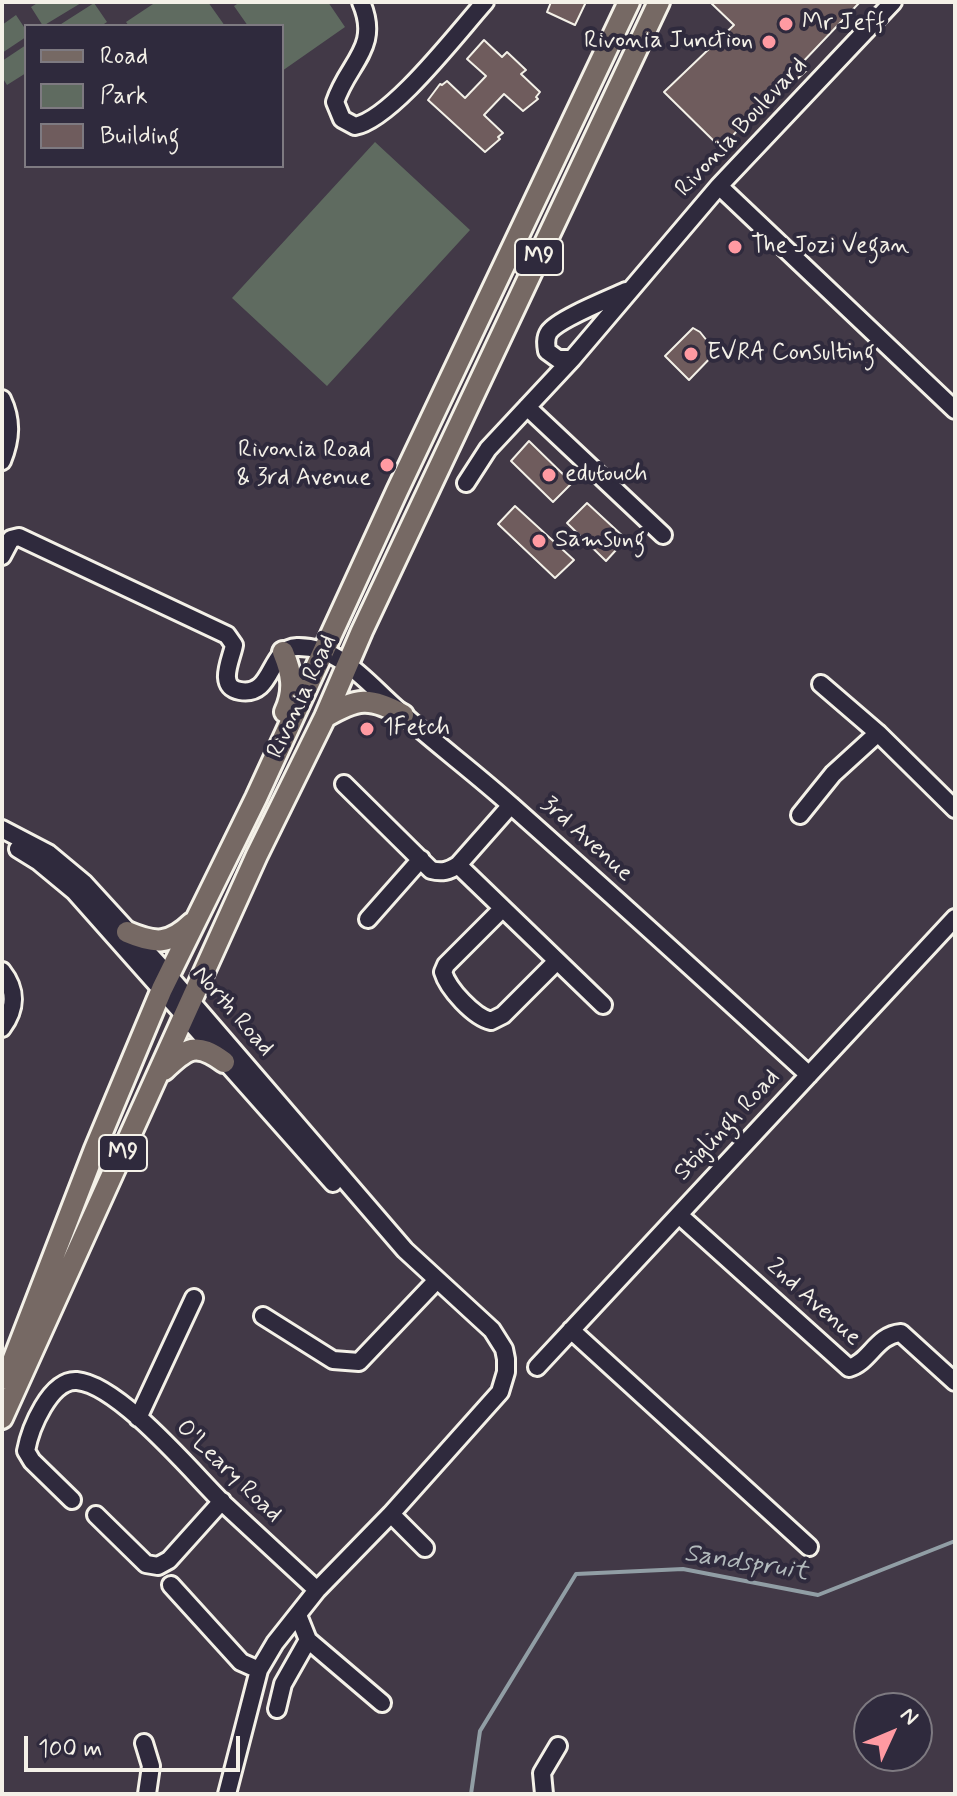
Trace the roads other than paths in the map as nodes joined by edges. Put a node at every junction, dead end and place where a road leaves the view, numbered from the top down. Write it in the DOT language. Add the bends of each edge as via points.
graph roads {
  1 [pos="361,2"];
  2 [pos="485,2"];
  3 [pos="629,2"];
  4 [pos="659,2"];
  5 [pos="893,2"];
  6 [pos="719,186"];
  7 [pos="630,289"];
  8 [pos="572,359"];
  9 [pos="2,399"];
  10 [pos="527,407"];
  11 [pos="955,410"];
  12 [pos="2,461"];
  13 [pos="466,483"];
  14 [pos="663,535"];
  15 [pos="2,556"];
  16 [pos="283,652"];
  17 [pos="323,653"];
  18 [pos="348,663"];
  19 [pos="821,684"];
  20 [pos="403,715"];
  21 [pos="325,717"];
  22 [pos="878,733"];
  23 [pos="344,784"];
  24 [pos="256,798"];
  25 [pos="511,805"];
  26 [pos="955,809"];
  27 [pos="800,815"];
  28 [pos="2,829"];
  29 [pos="2,841"];
  30 [pos="421,859"];
  31 [pos="458,865"];
  32 [pos="502,909"];
  33 [pos="955,918"];
  34 [pos="196,919"];
  35 [pos="368,919"];
  36 [pos="127,932"];
  37 [pos="557,961"];
  38 [pos="2,971"];
  39 [pos="165,982"];
  40 [pos="603,1005"];
  41 [pos="189,1009"];
  42 [pos="2,1028"];
  43 [pos="224,1062"];
  44 [pos="809,1075"];
  45 [pos="157,1077"];
  46 [pos="679,1215"];
  47 [pos="405,1250"];
  48 [pos="437,1280"];
  49 [pos="194,1298"];
  50 [pos="263,1316"];
  51 [pos="571,1330"];
  52 [pos="537,1367"];
  53 [pos="955,1382"];
  54 [pos="2,1390"];
  55 [pos="2,1418"];
  56 [pos="138,1418"];
  57 [pos="72,1500"];
  58 [pos="222,1501"];
  59 [pos="391,1514"];
  60 [pos="96,1515"];
  61 [pos="809,1547"];
  62 [pos="425,1548"];
  63 [pos="171,1585"];
  64 [pos="317,1590"];
  65 [pos="298,1615"];
  66 [pos="308,1640"];
  67 [pos="259,1670"];
  68 [pos="382,1703"];
  69 [pos="277,1709"];
  70 [pos="144,1743"];
  71 [pos="558,1746"];
  72 [pos="147,1794"];
  73 [pos="227,1794"];
  74 [pos="544,1794"];
  1 -- 2 [label="street" via="368,39 335,102 342,119 355,126 393,103"];
  3 -- 17 [label="main road, Rivonia Road / M9"];
  4 -- 18 [label="main road, Rivonia Road / M9"];
  5 -- 6 [label="street, Rivonia Boulevard"];
  6 -- 7 [label="street, Rivonia Boulevard"];
  6 -- 11 [label="street"];
  7 -- 8 [label="street, Rivonia Boulevard"];
  7 -- 8 [label="street, Rivonia Boulevard" via="550,331 547,351 558,359"];
  8 -- 10 [label="street, Rivonia Boulevard"];
  9 -- 12 [label="street" via="10,436"];
  10 -- 13 [label="street, Rivonia Boulevard" via="488,449"];
  10 -- 14 [label="street"];
  15 -- 16 [label="street" via="11,539 19,537 227,635 234,645 226,675 235,689 254,691 261,686"];
  16 -- 17 [label="street, 3rd Avenue" via="298,647"];
  16 -- 24 [label="main road" via="292,693 257,773"];
  17 -- 18 [label="street, 3rd Avenue"];
  17 -- 24 [label="main road, Rivonia Road / M9"];
  18 -- 20 [label="street, 3rd Avenue"];
  18 -- 21 [label="main road, Rivonia Road / M9"];
  19 -- 22 [label="street"];
  20 -- 21 [label="main road" via="367,700"];
  20 -- 25 [label="street, 3rd Avenue"];
  21 -- 41 [label="main road, Rivonia Road / M9"];
  22 -- 26 [label="street"];
  22 -- 27 [label="street" via="833,774"];
  23 -- 30 [label="street"];
  24 -- 34 [label="main road, Rivonia Road / M9"];
  25 -- 31 [label="street"];
  25 -- 44 [label="street, 3rd Avenue"];
  28 -- 36 [label="street, North Road" via="60,861"];
  29 -- 39 [label="street, North Road" via="74,891"];
  30 -- 31 [label="street" via="438,872"];
  30 -- 35 [label="street"];
  31 -- 32 [label="street"];
  32 -- 37 [label="street"];
  32 -- 37 [label="street" via="443,972 479,1016 491,1021 503,1015"];
  33 -- 44 [label="street, Stiglingh Road"];
  34 -- 36 [label="main road" via="180,934 158,942"];
  34 -- 39 [label="main road, Rivonia Road / M9"];
  36 -- 39 [label="street, North Road"];
  37 -- 40 [label="street"];
  38 -- 42 [label="street" via="14,994 11,1015"];
  39 -- 41 [label="street, North Road"];
  39 -- 54 [label="main road, Rivonia Road / M9"];
  41 -- 43 [label="street, North Road"];
  41 -- 45 [label="main road, Rivonia Road / M9"];
  41 -- 47 [label="street, North Road"];
  43 -- 45 [label="main road" via="209,1051 193,1049"];
  43 -- 47 [label="street, North Road" via="381,1234"];
  44 -- 46 [label="street, Stiglingh Road"];
  45 -- 55 [label="main road, Rivonia Road / M9"];
  46 -- 51 [label="street, Stiglingh Road"];
  46 -- 53 [label="street, 2nd Avenue" via="849,1368 883,1339 901,1333"];
  47 -- 48 [label="street, North Road"];
  48 -- 50 [label="street" via="359,1362 333,1360"];
  48 -- 59 [label="street, North Road" via="492,1330 504,1349 506,1372 500,1392"];
  49 -- 56 [label="street"];
  51 -- 52 [label="street, Stiglingh Road"];
  51 -- 61 [label="street"];
  56 -- 57 [label="street, O'Leary Road" via="92,1385 59,1385 28,1439 28,1456"];
  56 -- 58 [label="street, O'Leary Road"];
  58 -- 60 [label="street" via="158,1566 146,1564"];
  58 -- 64 [label="street, O'Leary Road"];
  59 -- 62 [label="street"];
  59 -- 64 [label="street"];
  63 -- 67 [label="street" via="241,1662"];
  64 -- 65 [label="street"];
  65 -- 66 [label="street"];
  65 -- 67 [label="street"];
  66 -- 68 [label="street"];
  66 -- 69 [label="street" via="283,1684"];
  67 -- 73 [label="street"];
  70 -- 72 [label="street" via="151,1766"];
  71 -- 74 [label="street" via="542,1773"];
}
